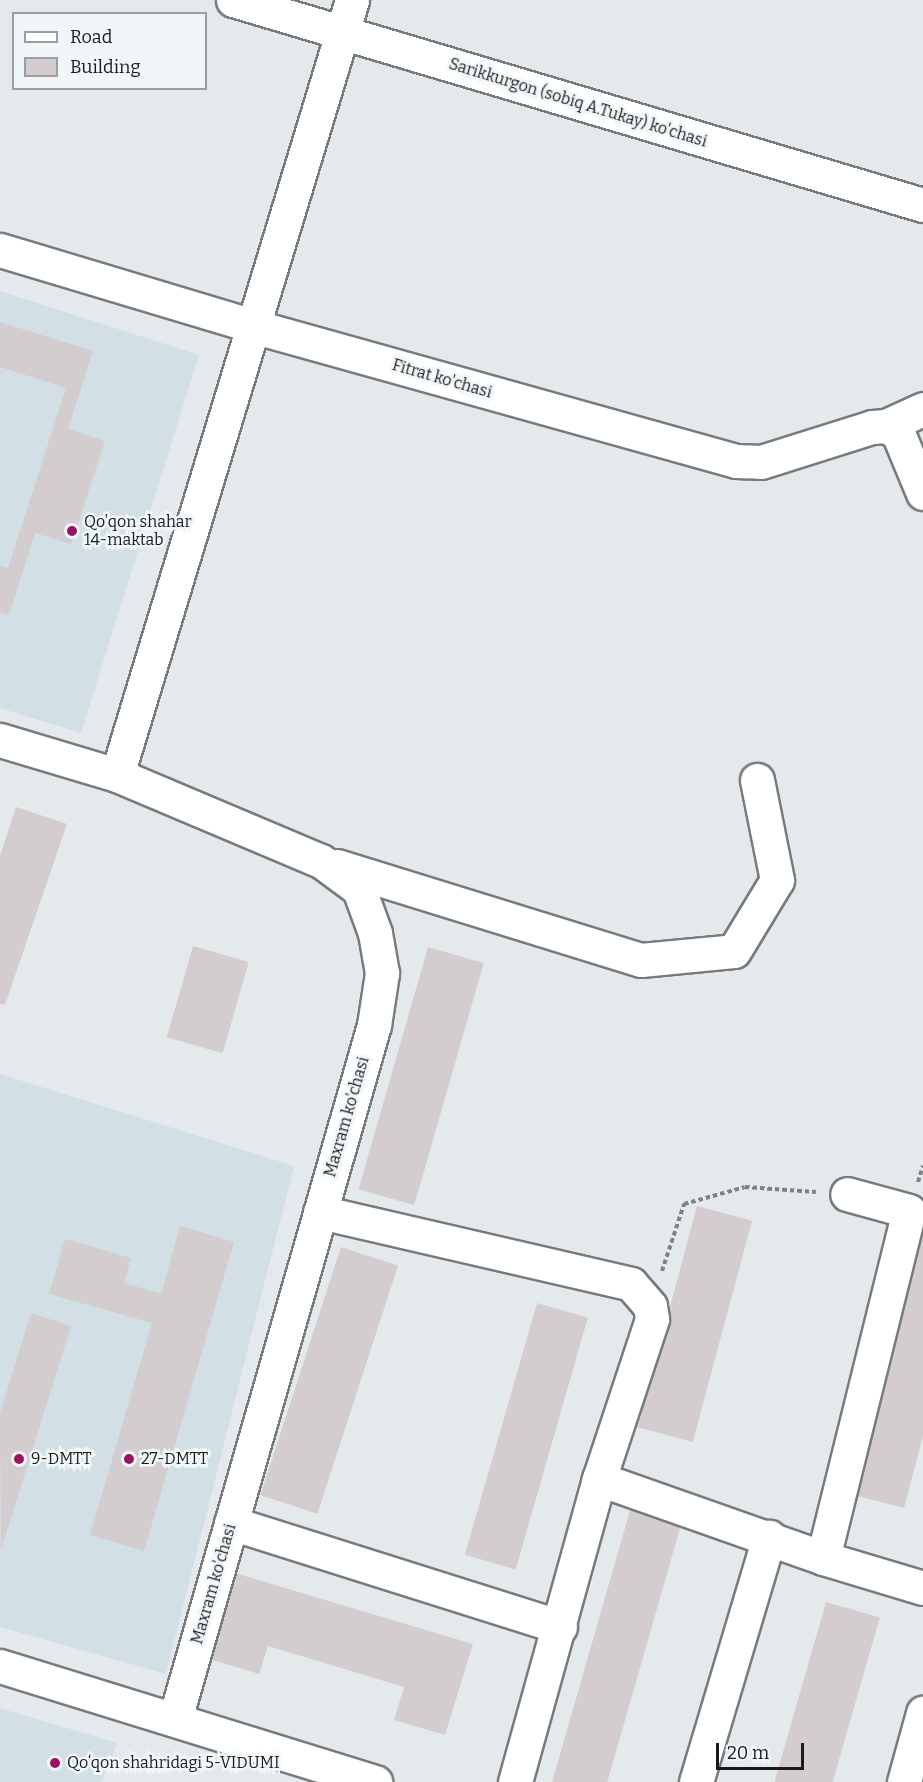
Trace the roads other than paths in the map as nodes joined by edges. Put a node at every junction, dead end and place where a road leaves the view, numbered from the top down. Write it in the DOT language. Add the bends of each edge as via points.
graph roads {
  1 [pos="233,0"];
  2 [pos="352,0"];
  3 [pos="343,33"];
  4 [pos="923,205"];
  5 [pos="0,250"];
  6 [pos="256,327"];
  7 [pos="923,409"];
  8 [pos="886,426"];
  9 [pos="923,493"];
  10 [pos="0,740"];
  11 [pos="117,775"];
  12 [pos="757,780"];
  13 [pos="321,861"];
  14 [pos="847,1194"];
  15 [pos="320,1212"];
  16 [pos="599,1479"];
  17 [pos="231,1523"];
  18 [pos="769,1537"];
  19 [pos="822,1558"];
  20 [pos="923,1588"];
  21 [pos="560,1627"];
  22 [pos="0,1666"];
  23 [pos="923,1713"];
  24 [pos="175,1719"];
  25 [pos="375,1782"];
  26 [pos="514,1782"];
  27 [pos="696,1782"];
  28 [pos="904,1782"];
  1 -- 3 [label="street, Sarikkurgon (sobiq A.Tukay) ko'chasi"];
  2 -- 3 [label="street"];
  3 -- 4 [label="street, Sarikkurgon (sobiq A.Tukay) ko'chasi"];
  3 -- 6 [label="street"];
  5 -- 6 [label="street, Fitrat ko'chasi"];
  6 -- 8 [label="street, Fitrat ko'chasi" via="736,461 761,462"];
  6 -- 11 [label="street"];
  7 -- 8 [label="street, Fitrat ko'chasi"];
  8 -- 9 [label="street" via="898,433"];
  10 -- 11 [label="street, Maxram ko'chasi"];
  11 -- 13 [label="street, Maxram ko'chasi"];
  12 -- 13 [label="street" via="777,880 734,951 641,960"];
  13 -- 15 [label="street, Maxram ko'chasi" via="359,889 375,933 382,973 374,1025"];
  14 -- 19 [label="street" via="909,1211"];
  15 -- 16 [label="street" via="631,1284 650,1306 652,1319"];
  15 -- 17 [label="street, Maxram ko'chasi"];
  16 -- 18 [label="street"];
  16 -- 21 [label="street"];
  17 -- 21 [label="street"];
  17 -- 24 [label="street, Maxram ko'chasi"];
  18 -- 19 [label="street"];
  18 -- 27 [label="street"];
  19 -- 20 [label="street"];
  21 -- 26 [label="street"];
  22 -- 24 [label="street"];
  23 -- 28 [label="street"];
  24 -- 25 [label="street"];
}
